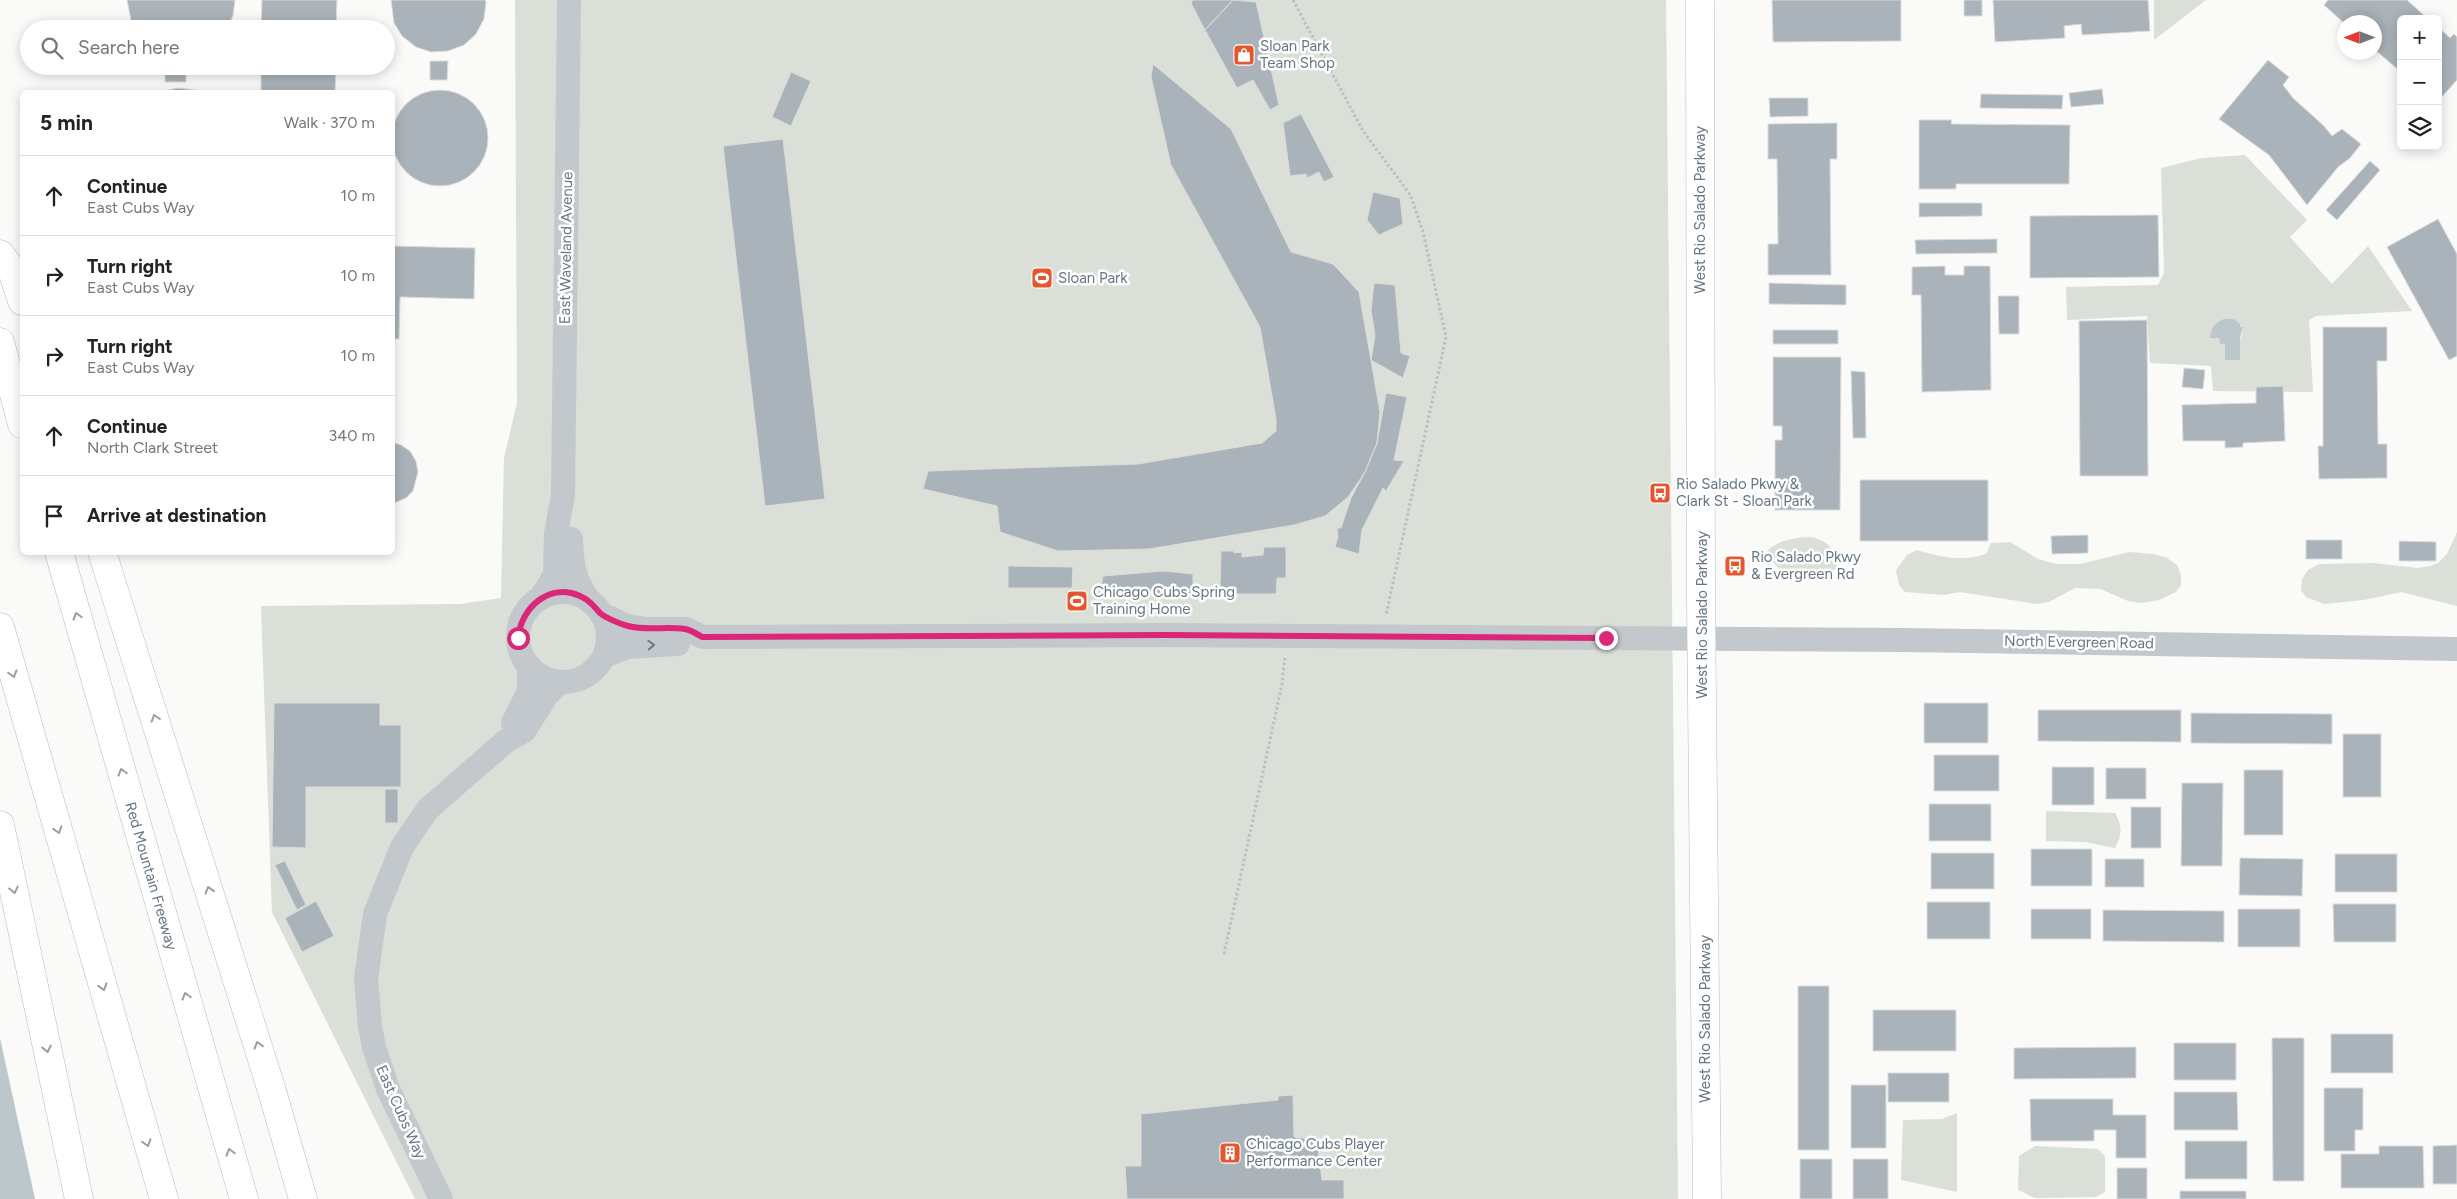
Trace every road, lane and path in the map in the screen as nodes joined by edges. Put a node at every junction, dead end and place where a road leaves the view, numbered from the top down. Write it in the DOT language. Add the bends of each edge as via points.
graph roads {
  1 [pos="569,0"];
  2 [pos="1293,0"];
  3 [pos="1700,0"];
  4 [pos="0,254"];
  5 [pos="20,295"];
  6 [pos="0,342"];
  7 [pos="20,417"];
  8 [pos="563,495"];
  9 [pos="60,555"];
  10 [pos="103,555"];
  11 [pos="540,599"];
  12 [pos="596,608"];
  13 [pos="0,627"];
  14 [pos="1286,636"];
  15 [pos="702,637"];
  16 [pos="1381,637"];
  17 [pos="1702,638"];
  18 [pos="2457,649"];
  19 [pos="604,656"];
  20 [pos="529,666"];
  21 [pos="560,682"];
  22 [pos="506,741"];
  23 [pos="0,825"];
  24 [pos="1224,954"];
  25 [pos="272,1091"];
  26 [pos="79,1199"];
  27 [pos="164,1199"];
  28 [pos="244,1199"];
  29 [pos="303,1199"];
  30 [pos="310,1199"];
  31 [pos="441,1199"];
  32 [pos="1706,1199"];
  1 -- 8 [label="street, East Waveland Avenue"];
  2 -- 16 [label="path" via="1363,131 1411,196 1423,232 1446,337"];
  3 -- 17 [label="main road, West Rio Salado Parkway"];
  4 -- 5 [label="main road" via="12,270"];
  6 -- 7 [label="main road"];
  8 -- 11 [label="street, East Waveland Avenue" via="556,534 555,575"];
  8 -- 12 [label="street, East Waveland Avenue" via="571,534 572,568 579,585"];
  28 -- 9 [label="main road, Red Mountain Freeway, one-way"];
  25 -- 10 [label="main road, one-way"];
  11 -- 12 [label="street" via="565,592 578,595"];
  11 -- 20 [label="street, East Cubs Way" via="528,609 519,630 521,653"];
  12 -- 15 [label="street" via="627,626 686,629"];
  12 -- 19 [label="street" via="608,637"];
  13 -- 27 [label="main road, one-way"];
  14 -- 15 [label="street, North Evergreen Road"];
  14 -- 16 [label="street, North Evergreen Road"];
  14 -- 24 [label="path" via="1282,684"];
  19 -- 15 [label="street, one-way" via="627,647 688,644"];
  16 -- 17 [label="street, North Evergreen Road"];
  17 -- 18 [label="street, North Evergreen Road" via="2149,642"];
  17 -- 32 [label="main road, West Rio Salado Parkway"];
  19 -- 21 [label="street" via="587,675"];
  20 -- 21 [label="street" via="544,678"];
  20 -- 22 [label="street, East Cubs Way" via="529,691"];
  21 -- 22 [label="street, East Cubs Way" via="547,695 524,731"];
  22 -- 31 [label="street, East Cubs Way" via="428,809 402,848 375,914 368,958 368,1012 379,1068"];
  23 -- 26 [label="main road, one-way"];
  25 -- 29 [label="main road"];
  25 -- 30 [label="main road"];
}
